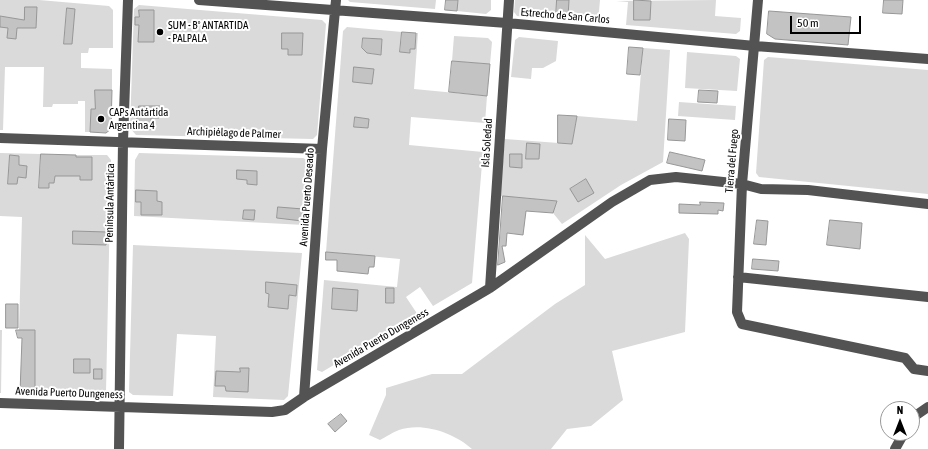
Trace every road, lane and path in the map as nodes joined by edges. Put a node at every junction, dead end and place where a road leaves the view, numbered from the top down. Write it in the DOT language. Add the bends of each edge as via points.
graph roads {
  1 [pos="128,0"];
  2 [pos="199,0"];
  3 [pos="336,0"];
  4 [pos="509,0"];
  5 [pos="758,0"];
  6 [pos="335,11"];
  7 [pos="507,23"];
  8 [pos="754,46"];
  9 [pos="928,59"];
  10 [pos="0,138"];
  11 [pos="123,141"];
  12 [pos="322,149"];
  13 [pos="742,184"];
  14 [pos="928,204"];
  15 [pos="738,277"];
  16 [pos="490,288"];
  17 [pos="928,297"];
  18 [pos="928,371"];
  19 [pos="304,397"];
  20 [pos="0,403"];
  21 [pos="118,406"];
  22 [pos="119,449"];
  1 -- 11 [label="street, Península Antártica"];
  2 -- 6 [label="street, Estrecho de San Carlos"];
  3 -- 6 [label="street, Avenida Puerto Deseado"];
  4 -- 7 [label="street, Isla Soledad"];
  5 -- 8 [label="street, Tierra del Fuego"];
  6 -- 7 [label="street, Estrecho de San Carlos"];
  6 -- 12 [label="street, Avenida Puerto Deseado"];
  7 -- 8 [label="street, Estrecho de San Carlos"];
  7 -- 16 [label="street, Isla Soledad"];
  8 -- 9 [label="street, Estrecho de San Carlos"];
  8 -- 13 [label="street, Tierra del Fuego"];
  10 -- 11 [label="street, Archipiélago de Palmer"];
  11 -- 12 [label="street, Archipiélago de Palmer"];
  11 -- 21 [label="street, Península Antártica"];
  12 -- 19 [label="street, Avenida Puerto Deseado"];
  13 -- 14 [label="street, Avenida Puerto Dungeness" via="761,189 808,190"];
  13 -- 15 [label="street, Tierra del Fuego"];
  13 -- 16 [label="street, Avenida Puerto Dungeness" via="676,177 650,180 612,202"];
  15 -- 17 [label="street"];
  15 -- 18 [label="street, Tierra del Fuego" via="736,312 742,324 904,358 914,369"];
  16 -- 19 [label="street, Avenida Puerto Dungeness"];
  19 -- 21 [label="street, Avenida Puerto Dungeness" via="285,410 272,412"];
  20 -- 21 [label="street, Avenida Puerto Dungeness"];
  21 -- 22 [label="street, Península Antártica"];
}
